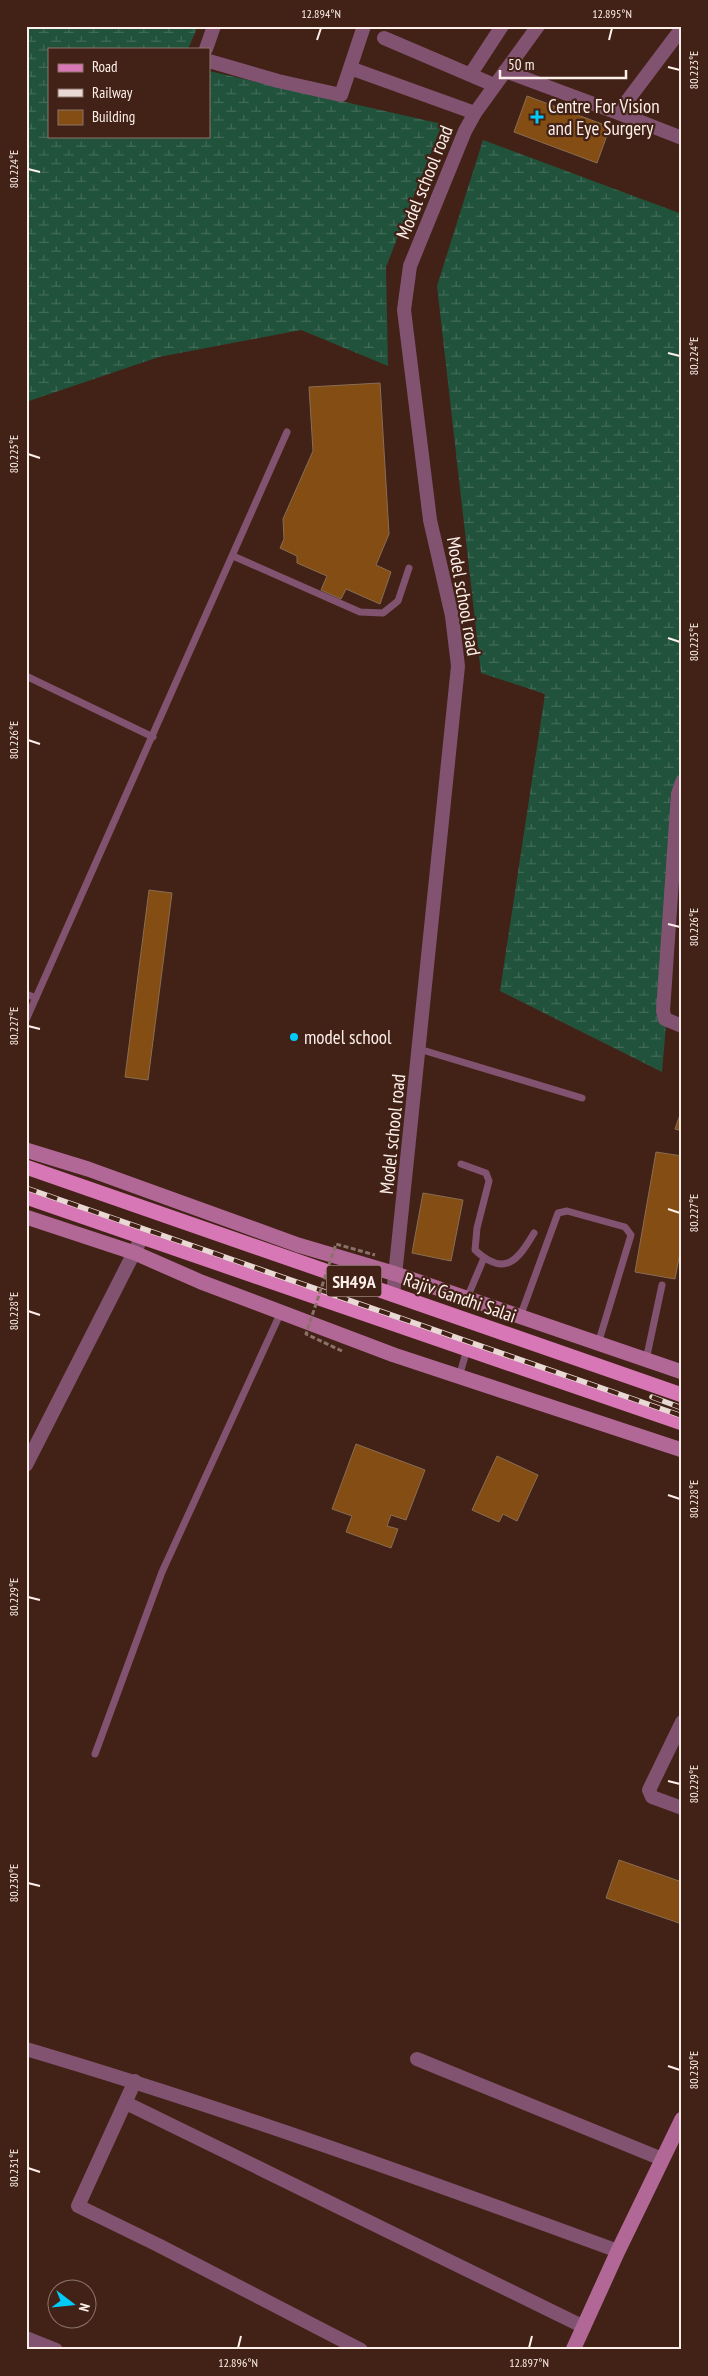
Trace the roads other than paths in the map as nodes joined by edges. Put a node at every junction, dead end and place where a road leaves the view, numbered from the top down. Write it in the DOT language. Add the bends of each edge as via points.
graph roads {
  1 [pos="214,26"];
  2 [pos="364,26"];
  3 [pos="502,26"];
  4 [pos="538,26"];
  5 [pos="682,28"];
  6 [pos="384,38"];
  7 [pos="206,48"];
  8 [pos="210,61"];
  9 [pos="350,68"];
  10 [pos="505,71"];
  11 [pos="470,75"];
  12 [pos="494,85"];
  13 [pos="475,112"];
  14 [pos="618,113"];
  15 [pos="682,138"];
  16 [pos="287,432"];
  17 [pos="233,556"];
  18 [pos="409,568"];
  19 [pos="26,676"];
  20 [pos="153,737"];
  21 [pos="682,782"];
  22 [pos="26,994"];
  23 [pos="36,998"];
  24 [pos="26,1020"];
  25 [pos="682,1026"];
  26 [pos="419,1049"];
  27 [pos="582,1098"];
  28 [pos="26,1150"];
  29 [pos="461,1164"];
  30 [pos="26,1167"];
  31 [pos="26,1197"];
  32 [pos="26,1218"];
  33 [pos="534,1233"];
  34 [pos="142,1237"];
  35 [pos="134,1253"];
  36 [pos="484,1258"];
  37 [pos="396,1274"];
  38 [pos="662,1285"];
  39 [pos="393,1295"];
  40 [pos="467,1298"];
  41 [pos="281,1311"];
  42 [pos="520,1316"];
  43 [pos="598,1344"];
  44 [pos="467,1349"];
  45 [pos="646,1360"];
  46 [pos="682,1372"];
  47 [pos="459,1377"];
  48 [pos="682,1395"];
  49 [pos="682,1423"];
  50 [pos="682,1450"];
  51 [pos="26,1465"];
  52 [pos="682,1722"];
  53 [pos="95,1754"];
  54 [pos="682,1808"];
  55 [pos="26,2049"];
  56 [pos="417,2059"];
  57 [pos="136,2081"];
  58 [pos="126,2103"];
  59 [pos="682,2119"];
  60 [pos="662,2159"];
  61 [pos="618,2251"];
  62 [pos="584,2327"];
  63 [pos="26,2338"];
  64 [pos="56,2350"];
  65 [pos="361,2350"];
  66 [pos="573,2350"];
  1 -- 7 [label="street"];
  2 -- 9 [label="street"];
  3 -- 11 [label="street"];
  4 -- 10 [label="street, Model school road"];
  5 -- 14 [label="street"];
  6 -- 11 [label="street"];
  8 -- 9 [label="street" via="341,95"];
  9 -- 13 [label="street"];
  10 -- 12 [label="street, Model school road"];
  10 -- 14 [label="street"];
  11 -- 12 [label="street"];
  12 -- 13 [label="street, Model school road"];
  13 -- 26 [label="street, Model school road" via="410,266 404,310 430,520 452,616 458,666"];
  14 -- 15 [label="street"];
  16 -- 17 [label="lane"];
  17 -- 18 [label="lane" via="360,612 383,613 398,601"];
  17 -- 20 [label="lane"];
  19 -- 20 [label="lane"];
  20 -- 23 [label="lane"];
  21 -- 25 [label="street" via="678,794 663,1010 665,1019"];
  22 -- 23 [label="lane"];
  23 -- 24 [label="lane"];
  26 -- 27 [label="lane"];
  26 -- 37 [label="street, Model school road"];
  28 -- 37 [label="street" via="88,1169 298,1245"];
  29 -- 36 [label="lane" via="486,1173 489,1181 477,1228 476,1250"];
  30 -- 39 [label="main road, Rajiv Gandhi Salai / SH49A"];
  31 -- 34 [label="main road, SH49A"];
  32 -- 35 [label="street"];
  33 -- 36 [label="lane" via="520,1256 511,1263"];
  34 -- 35 [label="street"];
  34 -- 44 [label="main road, SH49A"];
  35 -- 41 [label="street" via="200,1282"];
  35 -- 51 [label="street"];
  36 -- 40 [label="lane"];
  37 -- 39 [label="street, Model school road"];
  37 -- 40 [label="street"];
  38 -- 45 [label="lane"];
  39 -- 48 [label="main road, Rajiv Gandhi Salai / SH49A"];
  40 -- 42 [label="street"];
  41 -- 47 [label="street"];
  41 -- 53 [label="lane" via="162,1572"];
  42 -- 43 [label="street"];
  42 -- 43 [label="lane" via="558,1213 567,1211 625,1227 631,1235"];
  43 -- 45 [label="street"];
  44 -- 47 [label="lane"];
  44 -- 49 [label="main road, SH49A"];
  45 -- 46 [label="street"];
  47 -- 50 [label="street"];
  52 -- 54 [label="street" via="649,1790 652,1797"];
  55 -- 57 [label="street"];
  56 -- 60 [label="street"];
  57 -- 58 [label="street"];
  57 -- 61 [label="street"];
  58 -- 62 [label="street"];
  58 -- 65 [label="street" via="78,2206"];
  59 -- 60 [label="street"];
  60 -- 61 [label="street"];
  61 -- 62 [label="street"];
  62 -- 66 [label="street"];
  63 -- 64 [label="street"];
}
